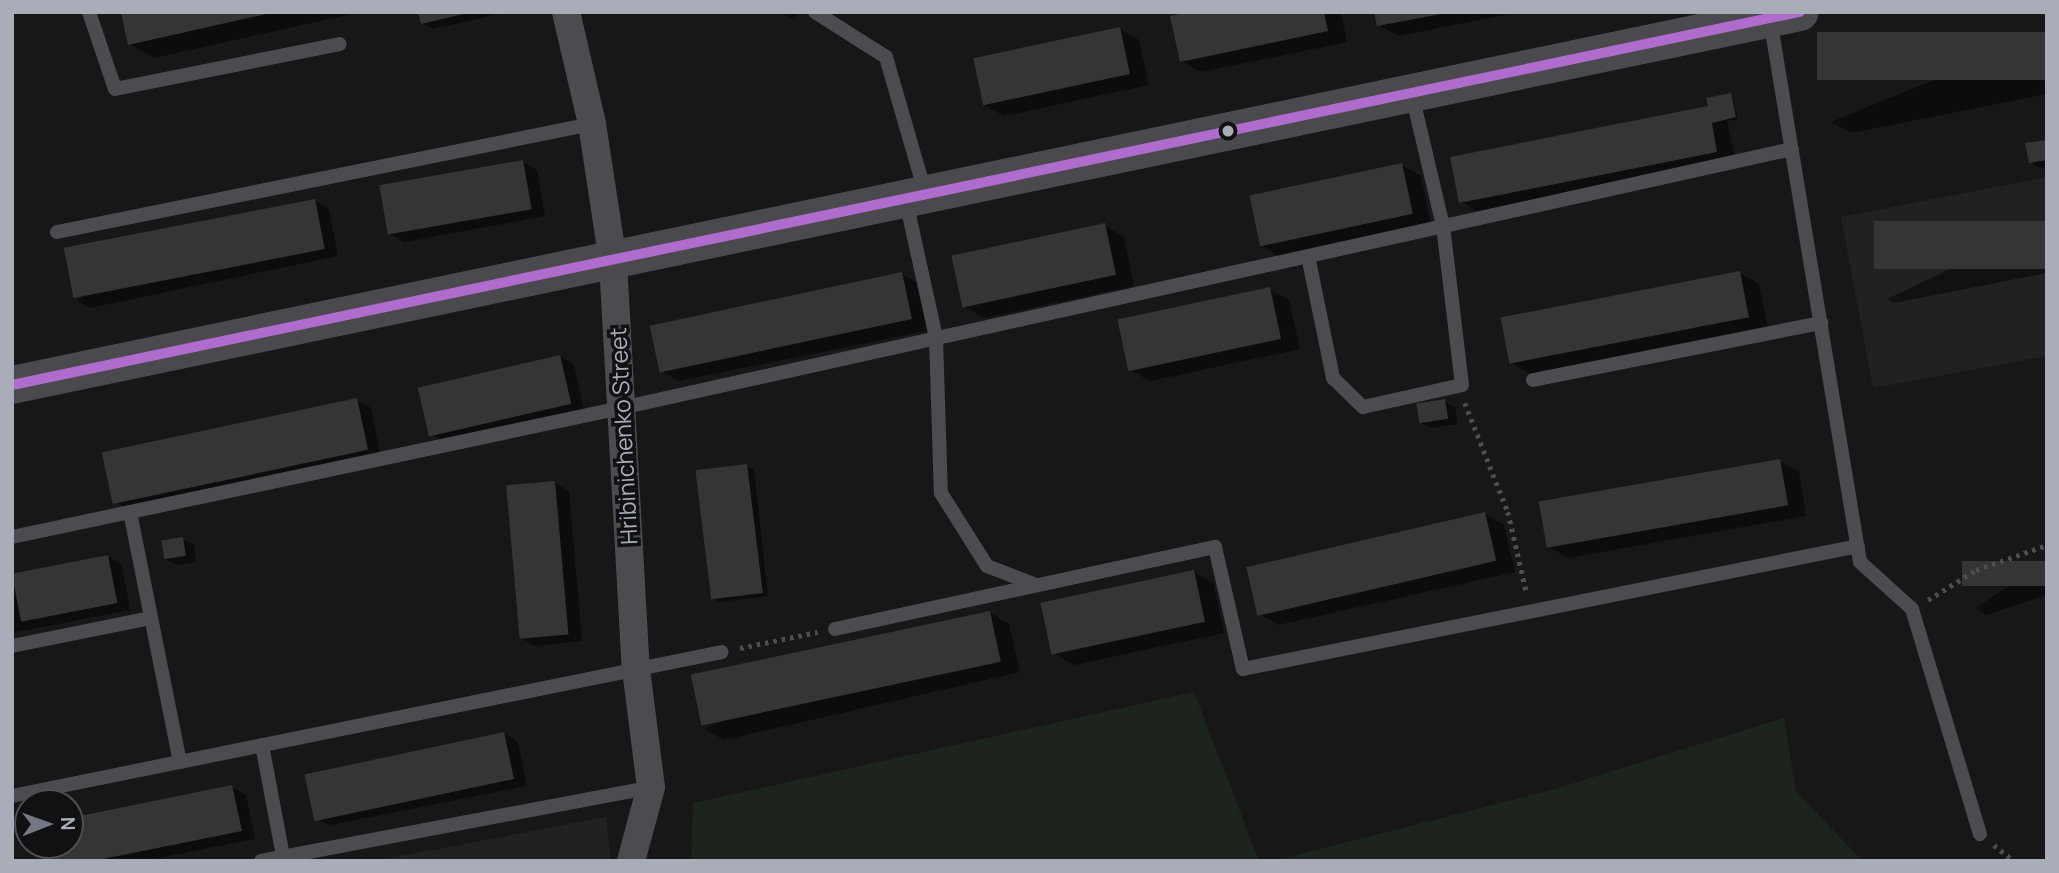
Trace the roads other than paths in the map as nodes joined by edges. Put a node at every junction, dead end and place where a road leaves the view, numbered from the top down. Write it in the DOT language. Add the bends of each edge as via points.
graph roads {
  1 [pos="89,12"];
  2 [pos="566,12"];
  3 [pos="815,12"];
  4 [pos="1766,16"];
  5 [pos="341,44"];
  6 [pos="1412,94"];
  7 [pos="592,124"];
  8 [pos="1792,149"];
  9 [pos="916,198"];
  10 [pos="1443,226"];
  11 [pos="57,232"];
  12 [pos="1308,256"];
  13 [pos="613,262"];
  14 [pos="1821,323"];
  15 [pos="936,338"];
  16 [pos="1533,380"];
  17 [pos="12,385"];
  18 [pos="621,408"];
  19 [pos="130,512"];
  20 [pos="12,537"];
  21 [pos="1858,546"];
  22 [pos="1036,585"];
  23 [pos="151,618"];
  24 [pos="835,629"];
  25 [pos="12,646"];
  26 [pos="722,652"];
  27 [pos="636,669"];
  28 [pos="262,745"];
  29 [pos="180,762"];
  30 [pos="651,787"];
  31 [pos="12,796"];
  32 [pos="1980,834"];
  33 [pos="283,856"];
  34 [pos="261,861"];
  35 [pos="631,861"];
  1 -- 5 [label="lane" via="115,89"];
  2 -- 7 [label="street, Hribinichenko Street"];
  3 -- 9 [label="lane" via="886,57"];
  4 -- 6 [label="main road"];
  4 -- 8 [label="lane"];
  6 -- 9 [label="main road"];
  6 -- 10 [label="lane"];
  7 -- 11 [label="lane"];
  7 -- 13 [label="street, Hribinichenko Street"];
  8 -- 10 [label="lane"];
  8 -- 14 [label="lane"];
  9 -- 13 [label="main road"];
  9 -- 15 [label="lane"];
  10 -- 12 [label="lane"];
  10 -- 12 [label="lane" via="1462,385 1363,407 1333,378"];
  12 -- 15 [label="lane"];
  13 -- 17 [label="main road"];
  13 -- 18 [label="street, Hribinichenko Street"];
  14 -- 16 [label="lane"];
  14 -- 21 [label="lane"];
  15 -- 18 [label="lane"];
  15 -- 22 [label="lane" via="941,493 987,566"];
  18 -- 19 [label="lane"];
  18 -- 27 [label="street, Hribinichenko Street"];
  19 -- 20 [label="lane"];
  19 -- 23 [label="lane"];
  21 -- 22 [label="lane" via="1243,669 1215,547"];
  21 -- 32 [label="lane" via="1860,562 1912,609"];
  22 -- 24 [label="lane"];
  23 -- 25 [label="lane"];
  23 -- 29 [label="lane"];
  26 -- 27 [label="lane"];
  27 -- 28 [label="lane"];
  27 -- 30 [label="street, Hribinichenko Street"];
  28 -- 29 [label="lane"];
  28 -- 33 [label="lane"];
  29 -- 31 [label="lane"];
  30 -- 33 [label="lane"];
  30 -- 35 [label="street, Hribinichenko Street"];
  33 -- 34 [label="lane"];
}
